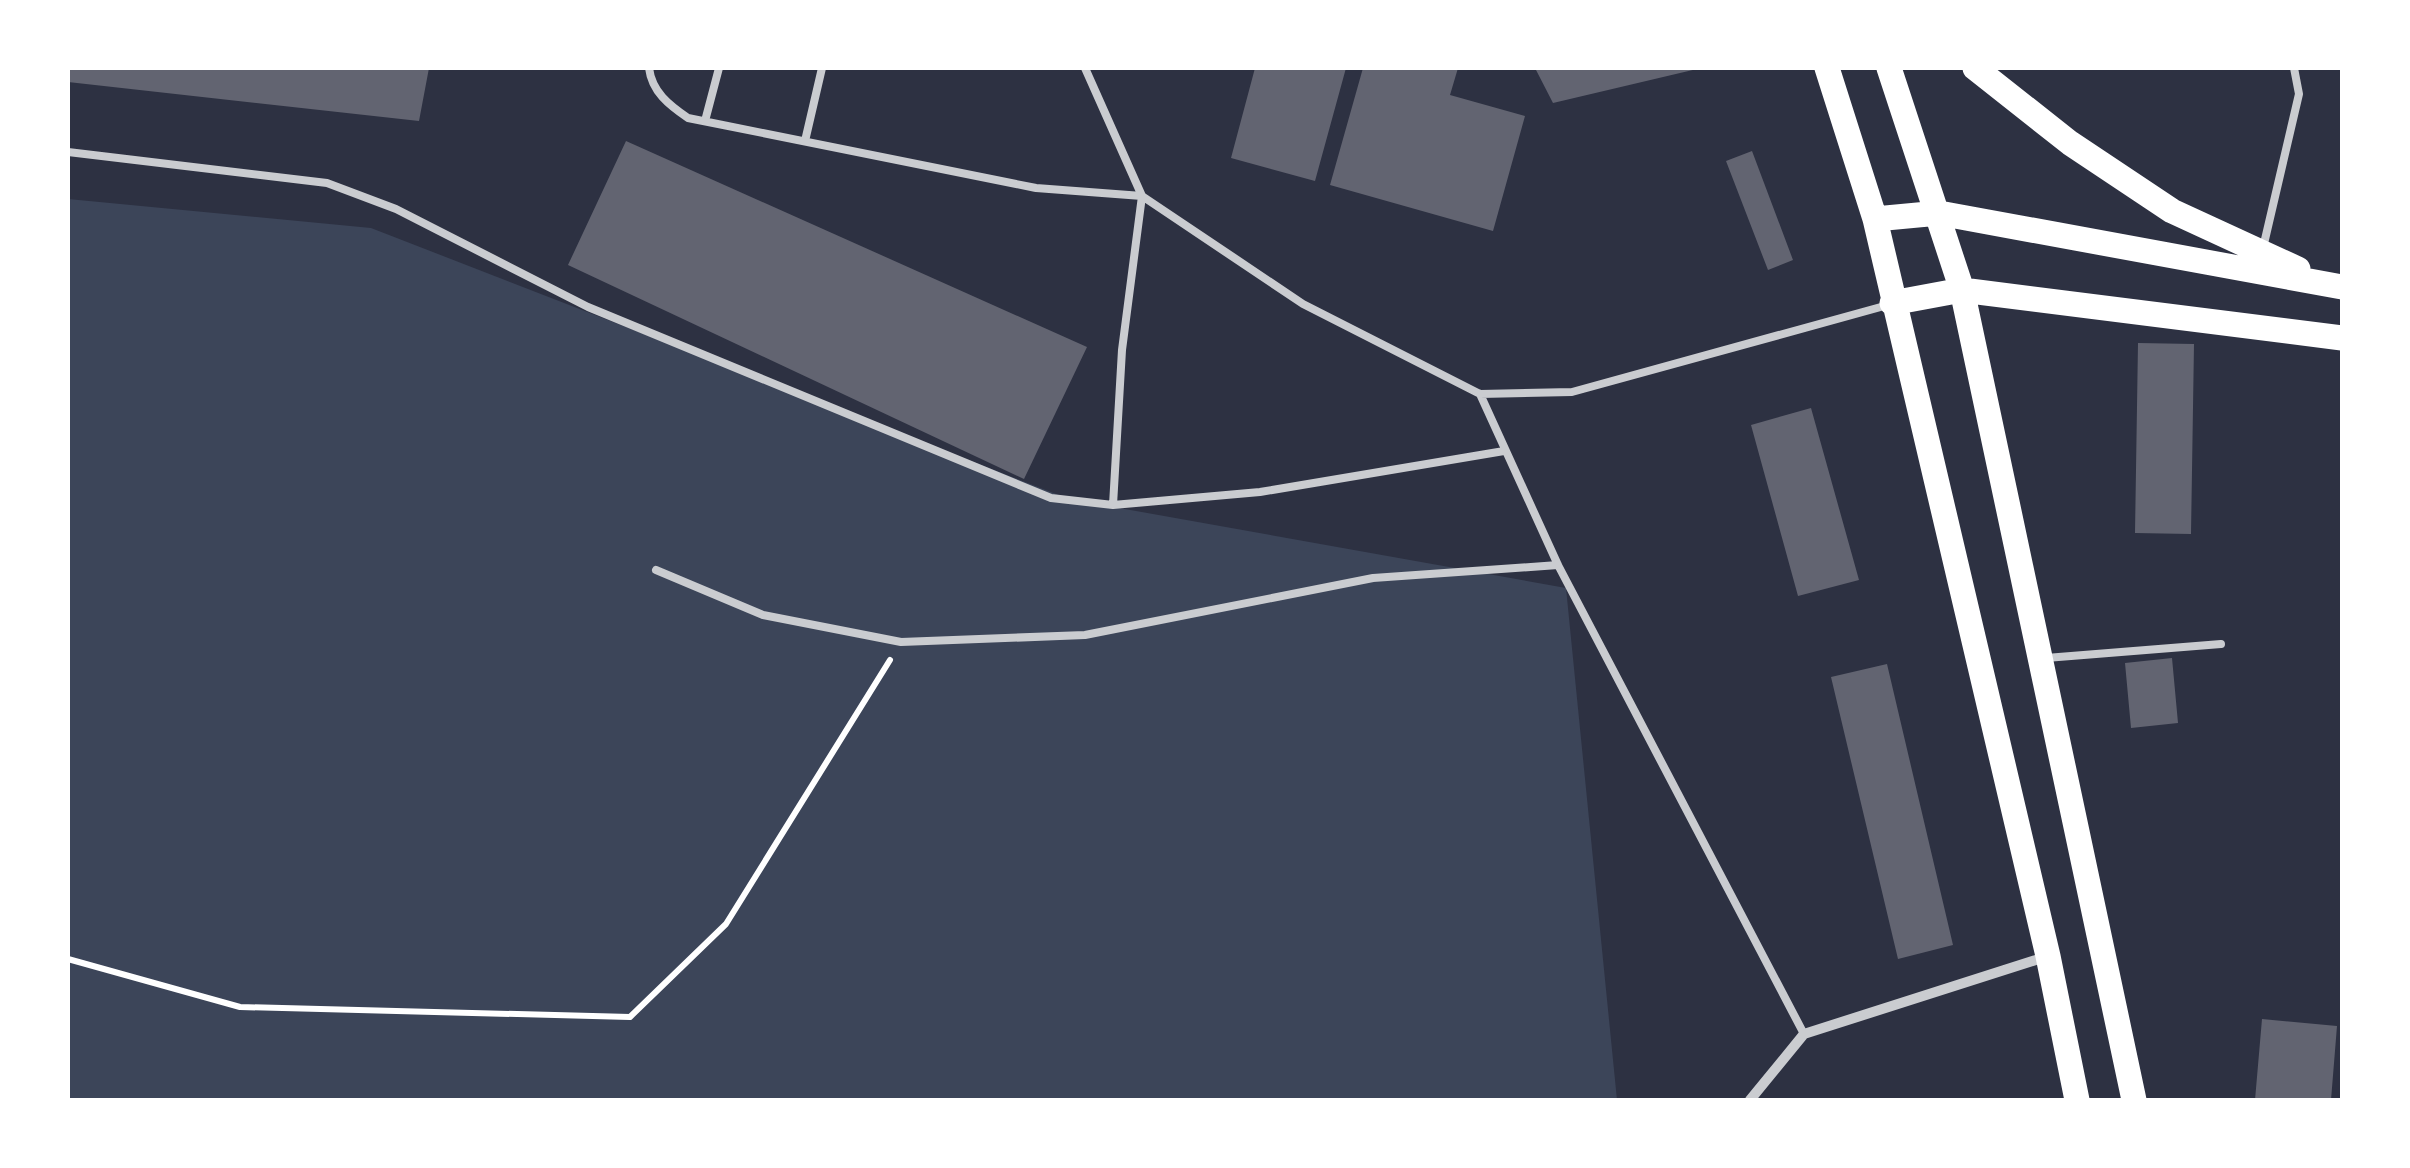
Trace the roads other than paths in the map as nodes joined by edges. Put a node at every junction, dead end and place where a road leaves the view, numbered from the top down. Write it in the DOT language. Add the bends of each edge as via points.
graph roads {
  1 [pos="649,68"];
  2 [pos="719,68"];
  3 [pos="822,68"];
  4 [pos="1084,68"];
  5 [pos="1827,68"];
  6 [pos="1889,68"];
  7 [pos="1975,68"];
  8 [pos="2294,68"];
  9 [pos="705,121"];
  10 [pos="805,141"];
  11 [pos="68,152"];
  12 [pos="1142,196"];
  13 [pos="1940,213"];
  14 [pos="1875,219"];
  15 [pos="2262,252"];
  16 [pos="2338,286"];
  17 [pos="1962,290"];
  18 [pos="1892,303"];
  19 [pos="2342,338"];
  20 [pos="1480,394"];
  21 [pos="1504,451"];
  22 [pos="1113,505"];
  23 [pos="1558,565"];
  24 [pos="656,570"];
  25 [pos="2220,644"];
  26 [pos="2039,658"];
  27 [pos="2048,956"];
  28 [pos="1804,1034"];
  29 [pos="1750,1100"];
  30 [pos="2077,1100"];
  31 [pos="2134,1100"];
  1 -- 9 [label="lane" via="664,101"];
  2 -- 9 [label="lane"];
  3 -- 10 [label="lane"];
  4 -- 12 [label="lane"];
  5 -- 14 [label="main road"];
  6 -- 13 [label="main road"];
  7 -- 15 [label="main road" via="2070,143 2172,210"];
  8 -- 15 [label="lane" via="2300,94"];
  9 -- 10 [label="lane"];
  10 -- 12 [label="lane" via="1036,188"];
  11 -- 22 [label="lane" via="327,182 588,307 1052,498"];
  12 -- 20 [label="lane" via="1304,304"];
  12 -- 22 [label="lane" via="1122,350"];
  13 -- 14 [label="main road"];
  13 -- 16 [label="main road"];
  13 -- 17 [label="main road"];
  14 -- 18 [label="main road"];
  15 -- 16 [label="main road"];
  17 -- 18 [label="main road"];
  17 -- 19 [label="main road"];
  17 -- 26 [label="main road"];
  18 -- 20 [label="lane" via="1572,392"];
  18 -- 27 [label="main road"];
  20 -- 21 [label="lane"];
  21 -- 22 [label="lane" via="1260,492"];
  21 -- 23 [label="lane"];
  23 -- 24 [label="lane" via="1373,578 1086,635 902,642 764,615"];
  23 -- 28 [label="lane"];
  25 -- 26 [label="lane"];
  26 -- 31 [label="main road"];
  27 -- 28 [label="street"];
  27 -- 30 [label="main road"];
  28 -- 29 [label="street"];
}
